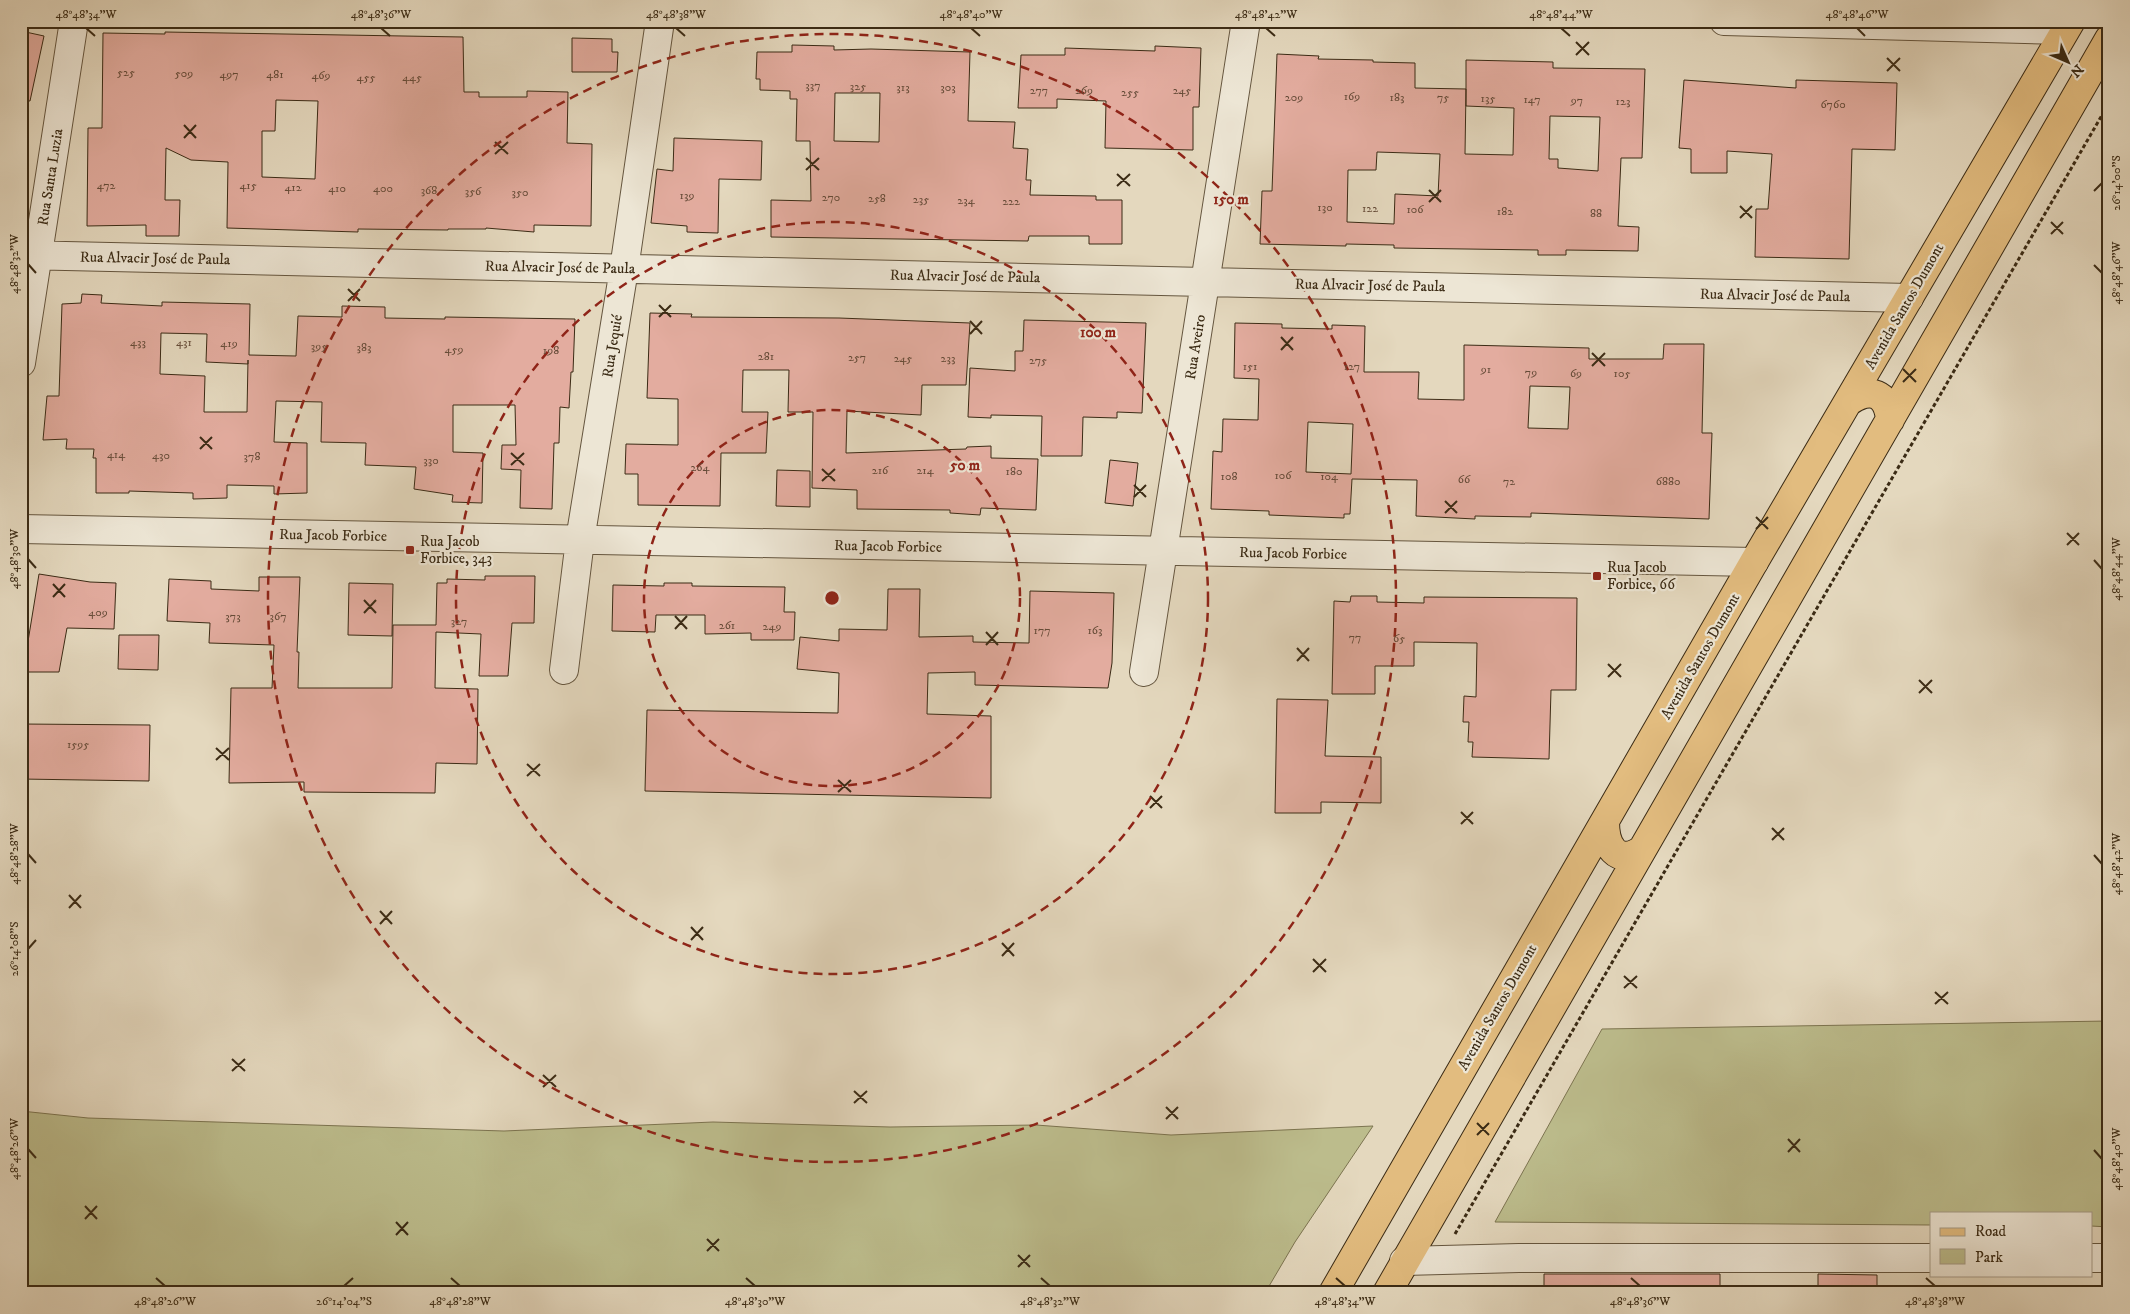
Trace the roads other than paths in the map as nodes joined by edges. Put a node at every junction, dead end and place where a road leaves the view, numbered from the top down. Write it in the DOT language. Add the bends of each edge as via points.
graph roads {
  1 [pos="74,21"];
  2 [pos="660,21"];
  3 [pos="1246,21"];
  4 [pos="1724,21"];
  5 [pos="2068,26"];
  6 [pos="2109,39"];
  7 [pos="30,255"];
  8 [pos="624,269"];
  9 [pos="1205,281"];
  10 [pos="1909,298"];
  11 [pos="21,362"];
  12 [pos="1848,402"];
  13 [pos="1890,420"];
  14 [pos="21,529"];
  15 [pos="580,540"];
  16 [pos="1163,551"];
  17 [pos="1754,562"];
  18 [pos="564,670"];
  19 [pos="1144,672"];
  20 [pos="1605,821"];
  21 [pos="1642,850"];
  22 [pos="1930,1258"];
  23 [pos="2092,1258"];
  24 [pos="2109,1258"];
  25 [pos="1404,1261"];
  26 [pos="1332,1293"];
  27 [pos="1387,1293"];
  1 -- 7 [label="street, Rua Santa Luzia"];
  2 -- 8 [label="street, Rua Jequié"];
  3 -- 9 [label="street, Rua Aveiro"];
  4 -- 5 [label="street"];
  5 -- 10 [label="main road, Avenida Santos Dumont"];
  6 -- 13 [label="main road"];
  7 -- 8 [label="street, Rua Alvacir José de Paula"];
  7 -- 11 [label="street, Rua Santa Luzia"];
  8 -- 9 [label="street, Rua Alvacir José de Paula"];
  8 -- 15 [label="street, Rua Jequié"];
  9 -- 10 [label="street, Rua Alvacir José de Paula"];
  9 -- 16 [label="street, Rua Aveiro"];
  10 -- 12 [label="main road, Avenida Santos Dumont"];
  12 -- 13 [label="main road" via="1858,394 1870,393 1882,398 1889,408"];
  12 -- 17 [label="main road, Avenida Santos Dumont"];
  13 -- 21 [label="main road"];
  14 -- 15 [label="street, Rua Jacob Forbice"];
  15 -- 16 [label="street, Rua Jacob Forbice"];
  15 -- 18 [label="street, Rua Jequié"];
  16 -- 17 [label="street, Rua Jacob Forbice"];
  16 -- 19 [label="street, Rua Aveiro"];
  17 -- 20 [label="main road, Avenida Santos Dumont"];
  20 -- 21 [label="main road" via="1609,846 1619,855 1632,856"];
  20 -- 26 [label="main road, Avenida Santos Dumont"];
  21 -- 25 [label="main road"];
  22 -- 25 [label="street"];
  23 -- 24 [label="street"];
  25 -- 27 [label="main road"];
}
